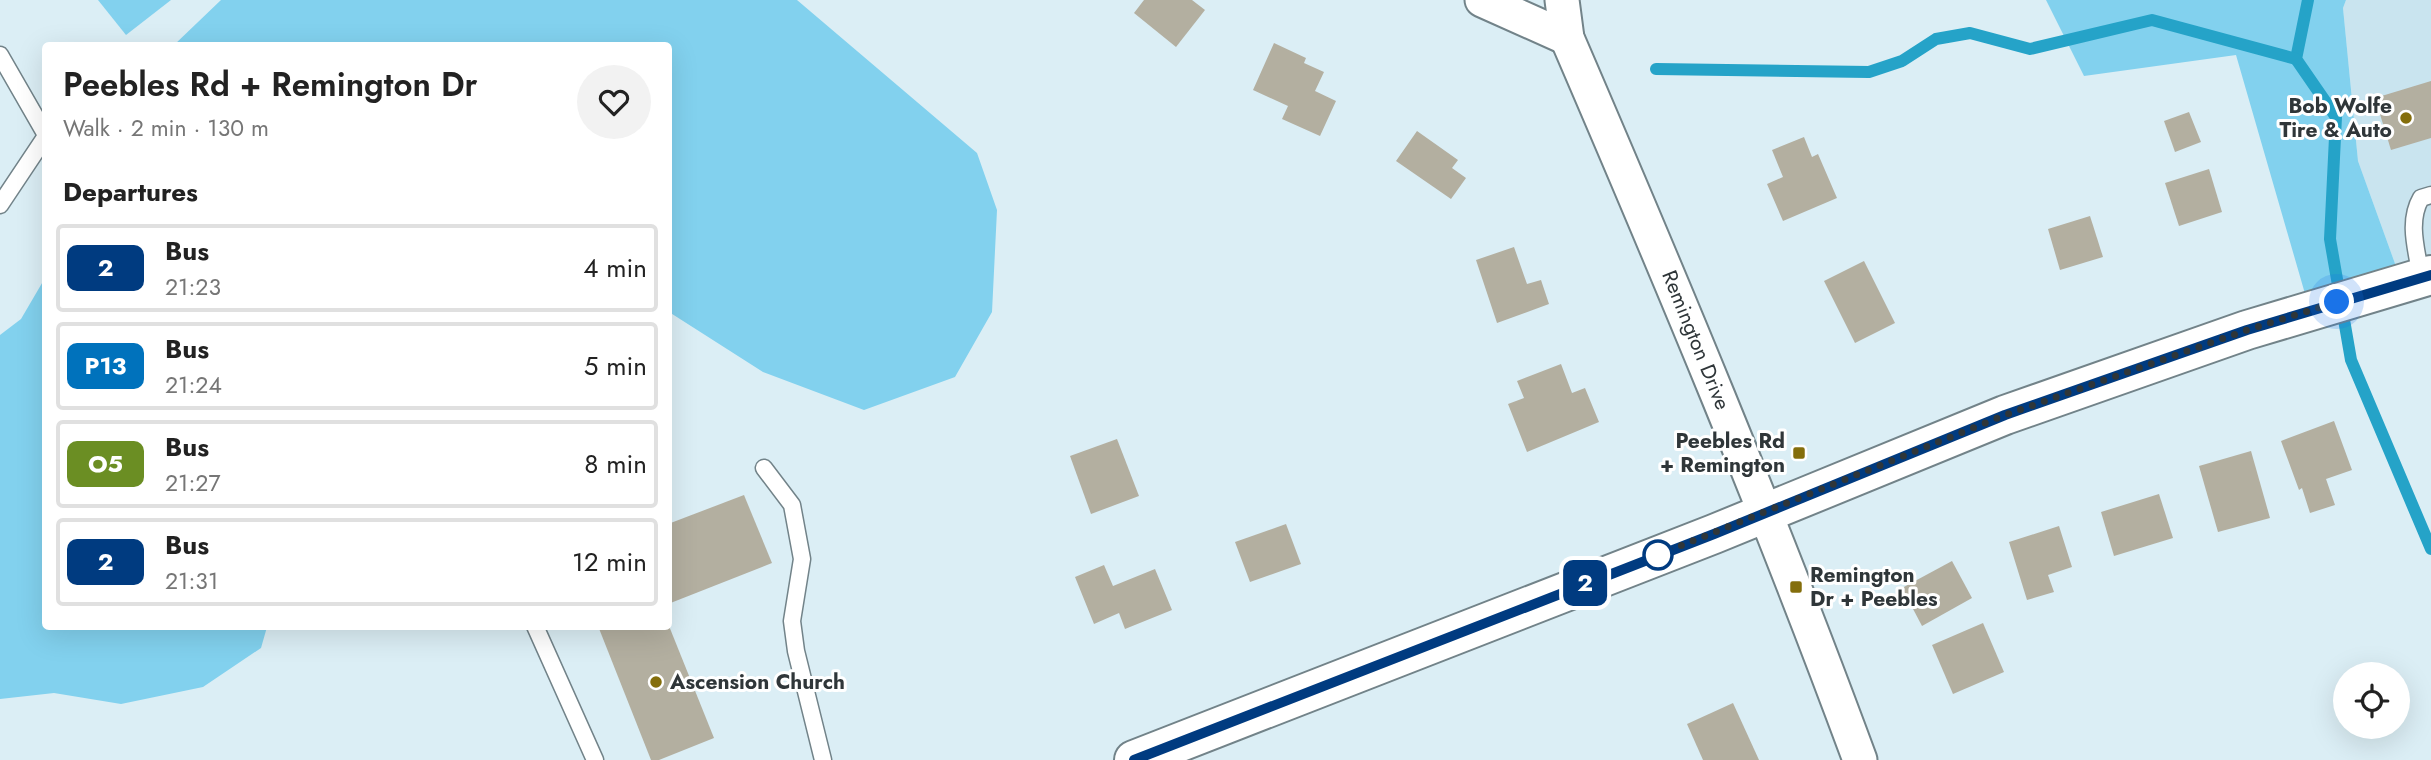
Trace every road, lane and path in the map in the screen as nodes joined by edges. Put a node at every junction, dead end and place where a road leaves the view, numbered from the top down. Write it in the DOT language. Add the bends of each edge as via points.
graph roads {
  1 [pos="1482,0"];
  2 [pos="1562,0"];
  3 [pos="1567,38"];
  4 [pos="0,55"];
  5 [pos="42,129"];
  6 [pos="42,142"];
  7 [pos="2431,195"];
  8 [pos="0,205"];
  9 [pos="2426,276"];
  10 [pos="764,468"];
  11 [pos="1766,512"];
  12 [pos="537,630"];
  13 [pos="595,760"];
  14 [pos="823,760"];
  15 [pos="1134,760"];
  16 [pos="1860,760"];
  1 -- 3 [label="street"];
  2 -- 3 [label="street, Remington Drive"];
  3 -- 11 [label="street, Remington Drive"];
  4 -- 5 [label="lane"];
  6 -- 8 [label="lane"];
  7 -- 9 [label="lane" via="2421,198 2415,209 2414,239"];
  9 -- 11 [label="main road" via="2247,330 2005,415"];
  10 -- 14 [label="lane" via="792,505 802,559 792,621"];
  11 -- 15 [label="main road"];
  11 -- 16 [label="street, Remington Drive"];
  12 -- 13 [label="lane"];
}
